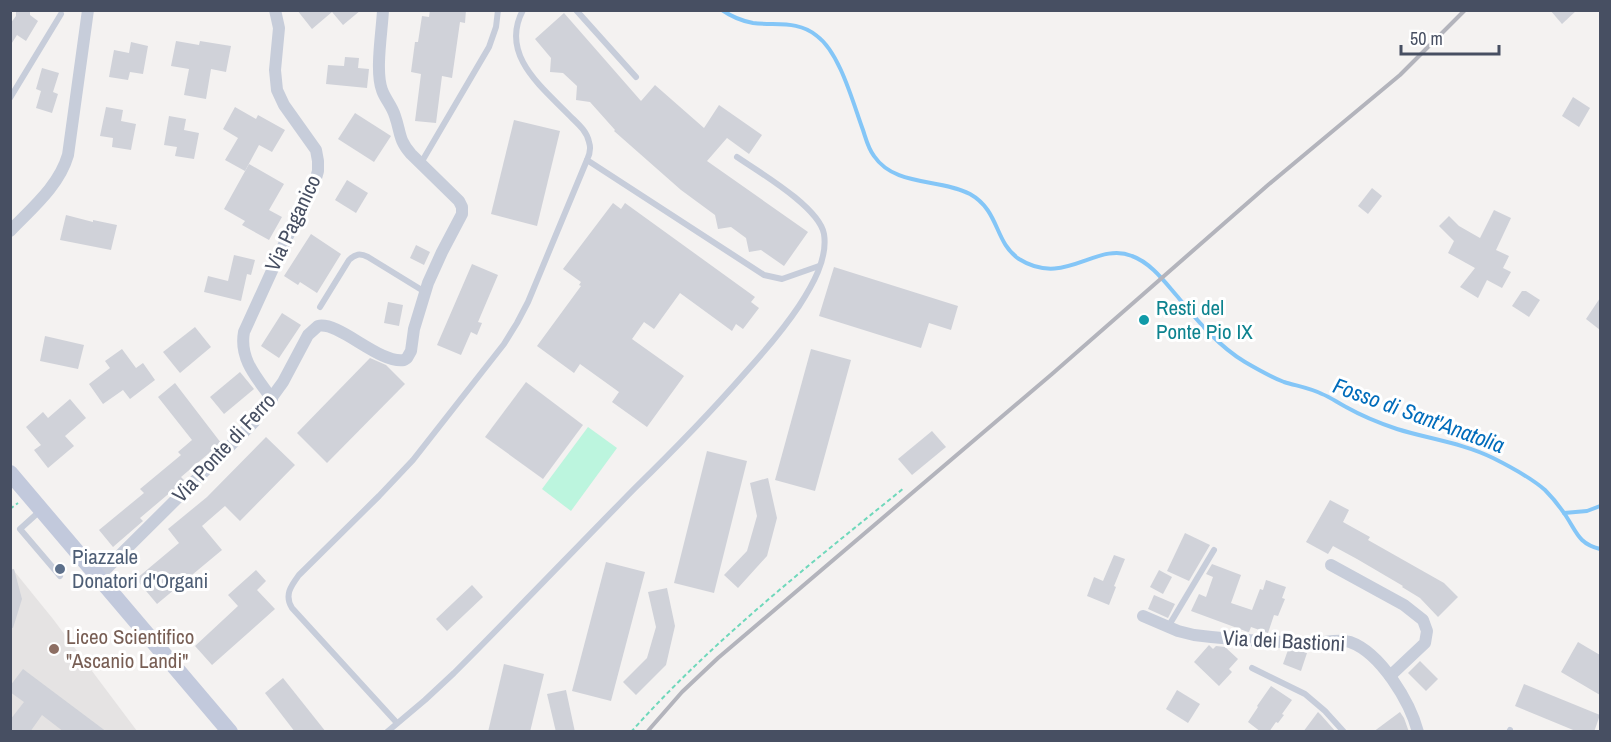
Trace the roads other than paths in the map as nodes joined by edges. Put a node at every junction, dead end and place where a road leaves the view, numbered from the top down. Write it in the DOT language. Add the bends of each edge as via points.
graph roads {
  1 [pos="88,10"];
  2 [pos="275,10"];
  3 [pos="383,10"];
  4 [pos="498,10"];
  5 [pos="523,10"];
  6 [pos="576,10"];
  7 [pos="61,14"];
  8 [pos="636,77"];
  9 [pos="10,98"];
  10 [pos="737,157"];
  11 [pos="588,160"];
  12 [pos="420,164"];
  13 [pos="10,231"];
  14 [pos="819,266"];
  15 [pos="425,292"];
  16 [pos="320,307"];
  17 [pos="272,399"];
  18 [pos="10,473"];
  19 [pos="42,510"];
  20 [pos="1214,550"];
  21 [pos="1330,565"];
  22 [pos="60,576"];
  23 [pos="98,577"];
  24 [pos="1143,616"];
  25 [pos="1168,627"];
  26 [pos="1252,668"];
  27 [pos="1390,676"];
  28 [pos="397,723"];
  29 [pos="230,732"];
  30 [pos="387,732"];
  31 [pos="1344,732"];
  32 [pos="1419,732"];
  1 -- 13 [label="street" via="65,165 51,187"];
  2 -- 17 [label="street, Via Paganico" via="279,28 275,70 278,90 312,144 319,166 244,332 245,357"];
  3 -- 12 [label="street, Via Ponte di Ferro" via="381,86 395,115 401,142"];
  4 -- 12 [label="lane" via="489,47"];
  5 -- 11 [label="lane" via="516,38 519,55 584,130 590,144"];
  6 -- 8 [label="lane"];
  7 -- 9 [label="lane"];
  10 -- 14 [label="lane" via="791,195 816,219 824,233"];
  11 -- 14 [label="lane" via="764,275 782,279"];
  11 -- 28 [label="lane" via="528,302 504,344 413,460 299,575 289,590 292,608"];
  12 -- 15 [label="street, Via Ponte di Ferro" via="459,201 462,210"];
  14 -- 28 [label="lane" via="792,315 727,394 461,666"];
  15 -- 16 [label="lane" via="360,254 347,263"];
  15 -- 17 [label="street, Via Ponte di Ferro" via="407,358 396,360 328,325 318,326 308,335"];
  17 -- 23 [label="street, Via Ponte di Ferro" via="248,428"];
  18 -- 19 [label="main road"];
  19 -- 22 [label="lane" via="20,529"];
  19 -- 23 [label="main road"];
  20 -- 25 [label="lane"];
  21 -- 27 [label="street" via="1404,605 1423,621 1426,641"];
  23 -- 29 [label="main road"];
  24 -- 25 [label="street, Via dei Bastioni"];
  25 -- 27 [label="street, Via dei Bastioni" via="1198,636 1348,642 1366,652"];
  26 -- 31 [label="lane, Via dei Bastioni" via="1305,694"];
  27 -- 32 [label="street, Via dei Bastioni"];
  28 -- 30 [label="lane"];
}
